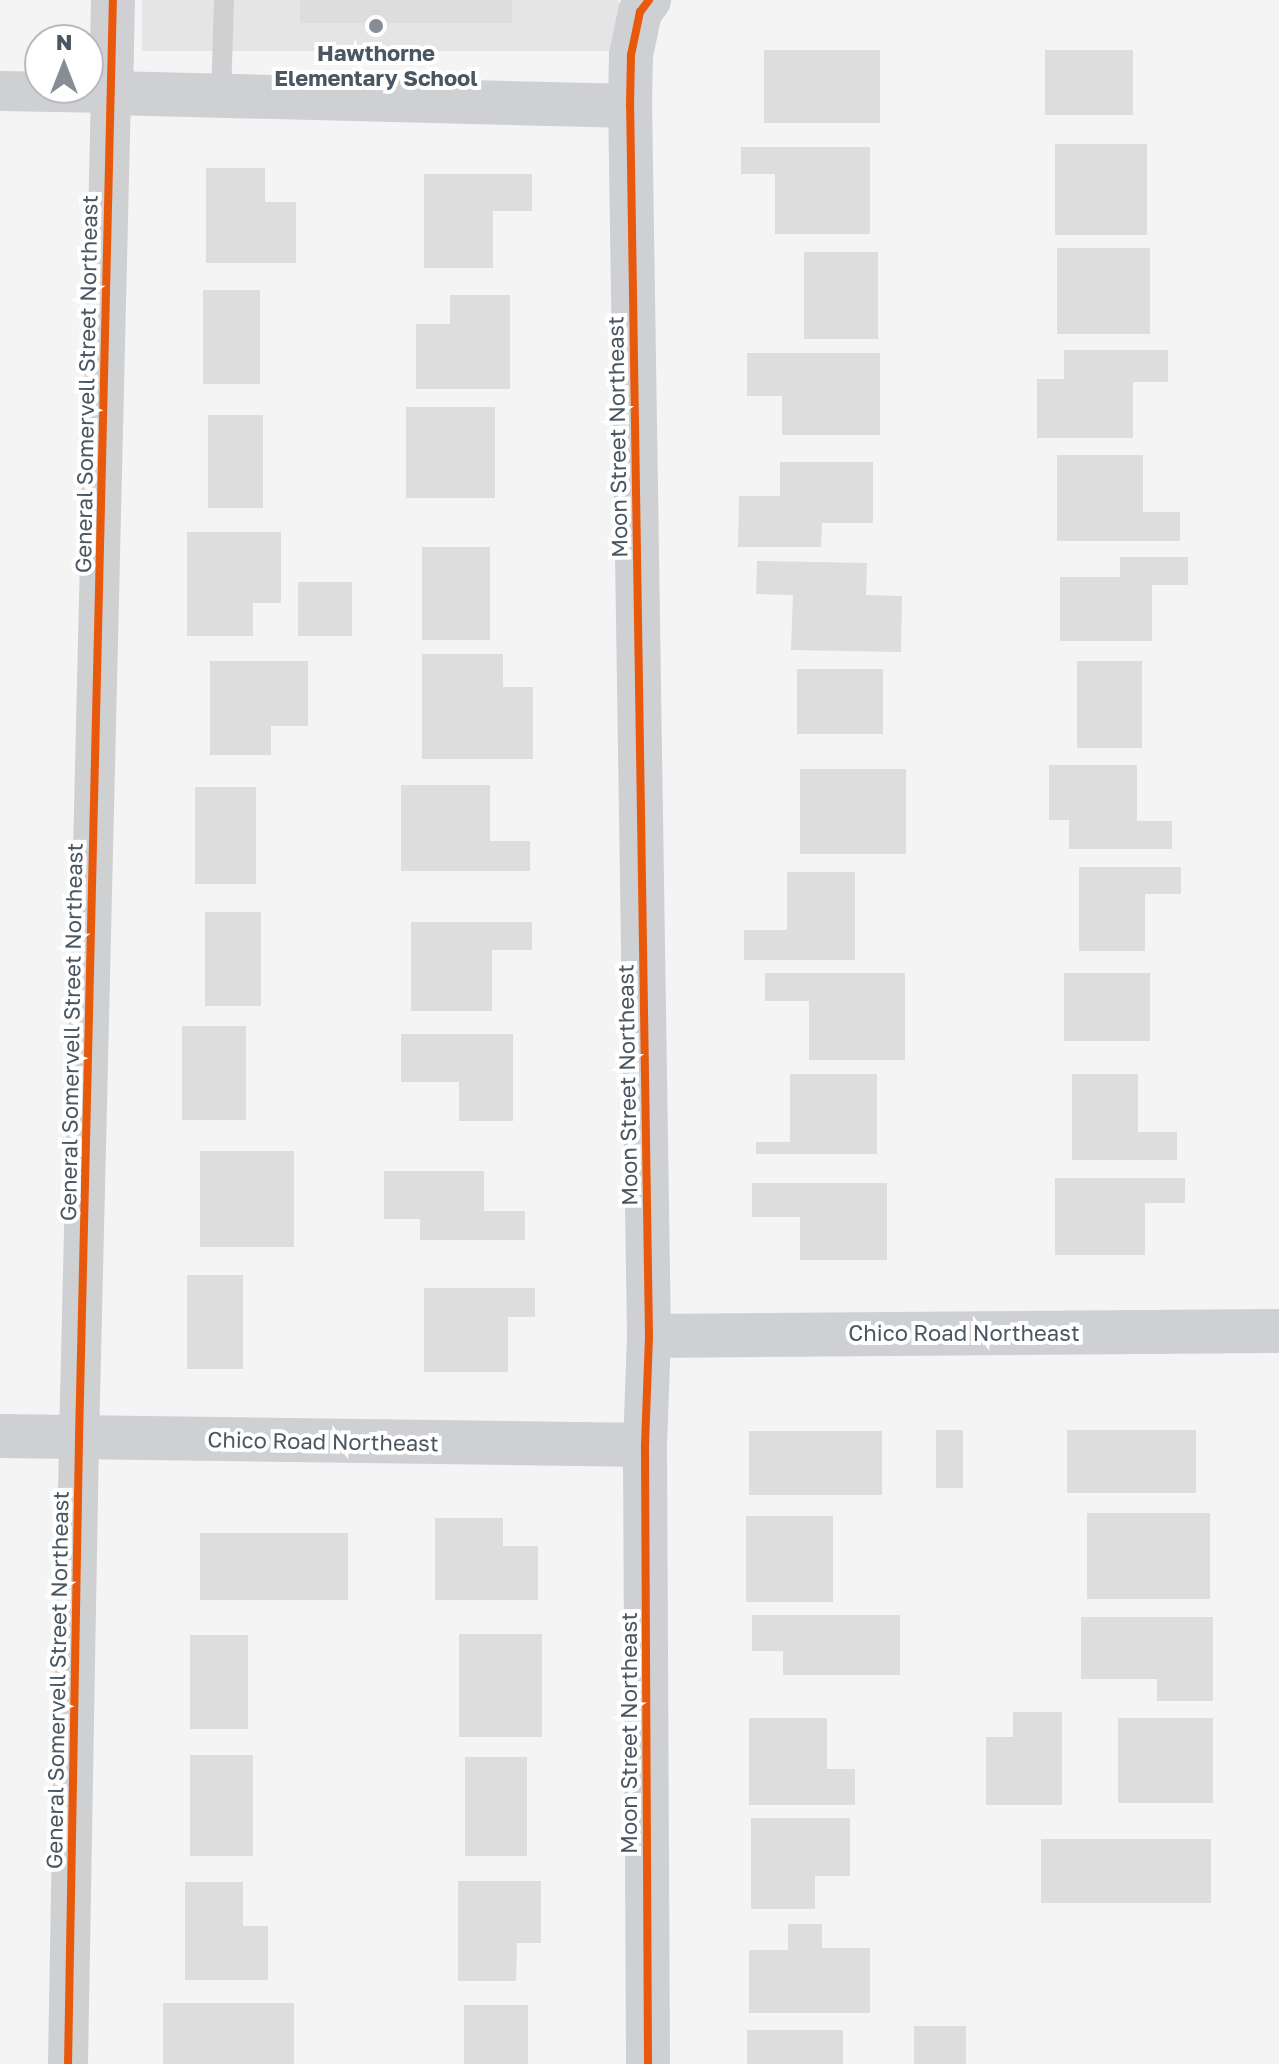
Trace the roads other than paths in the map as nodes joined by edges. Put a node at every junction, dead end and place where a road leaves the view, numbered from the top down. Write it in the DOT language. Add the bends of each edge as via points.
graph roads {
  1 [pos="113,0"];
  2 [pos="224,0"];
  3 [pos="649,0"];
  4 [pos="0,91"];
  5 [pos="111,93"];
  6 [pos="221,96"];
  7 [pos="630,106"];
  8 [pos="1279,1331"];
  9 [pos="649,1336"];
  10 [pos="0,1436"];
  11 [pos="79,1438"];
  12 [pos="645,1445"];
  13 [pos="68,2064"];
  14 [pos="648,2064"];
  1 -- 5 [label="street, General Somervell Street Northeast"];
  2 -- 6 [label="lane"];
  3 -- 7 [label="street, Moon Street Northeast" via="640,12 631,55"];
  4 -- 5 [label="street"];
  5 -- 6 [label="street"];
  5 -- 11 [label="street, General Somervell Street Northeast"];
  6 -- 7 [label="street"];
  7 -- 9 [label="street, Moon Street Northeast"];
  8 -- 9 [label="street, Chico Road Northeast"];
  9 -- 12 [label="street, Moon Street Northeast"];
  10 -- 11 [label="street, Chico Road Northeast"];
  11 -- 12 [label="street, Chico Road Northeast"];
  11 -- 13 [label="street, General Somervell Street Northeast"];
  12 -- 14 [label="street, Moon Street Northeast"];
}
